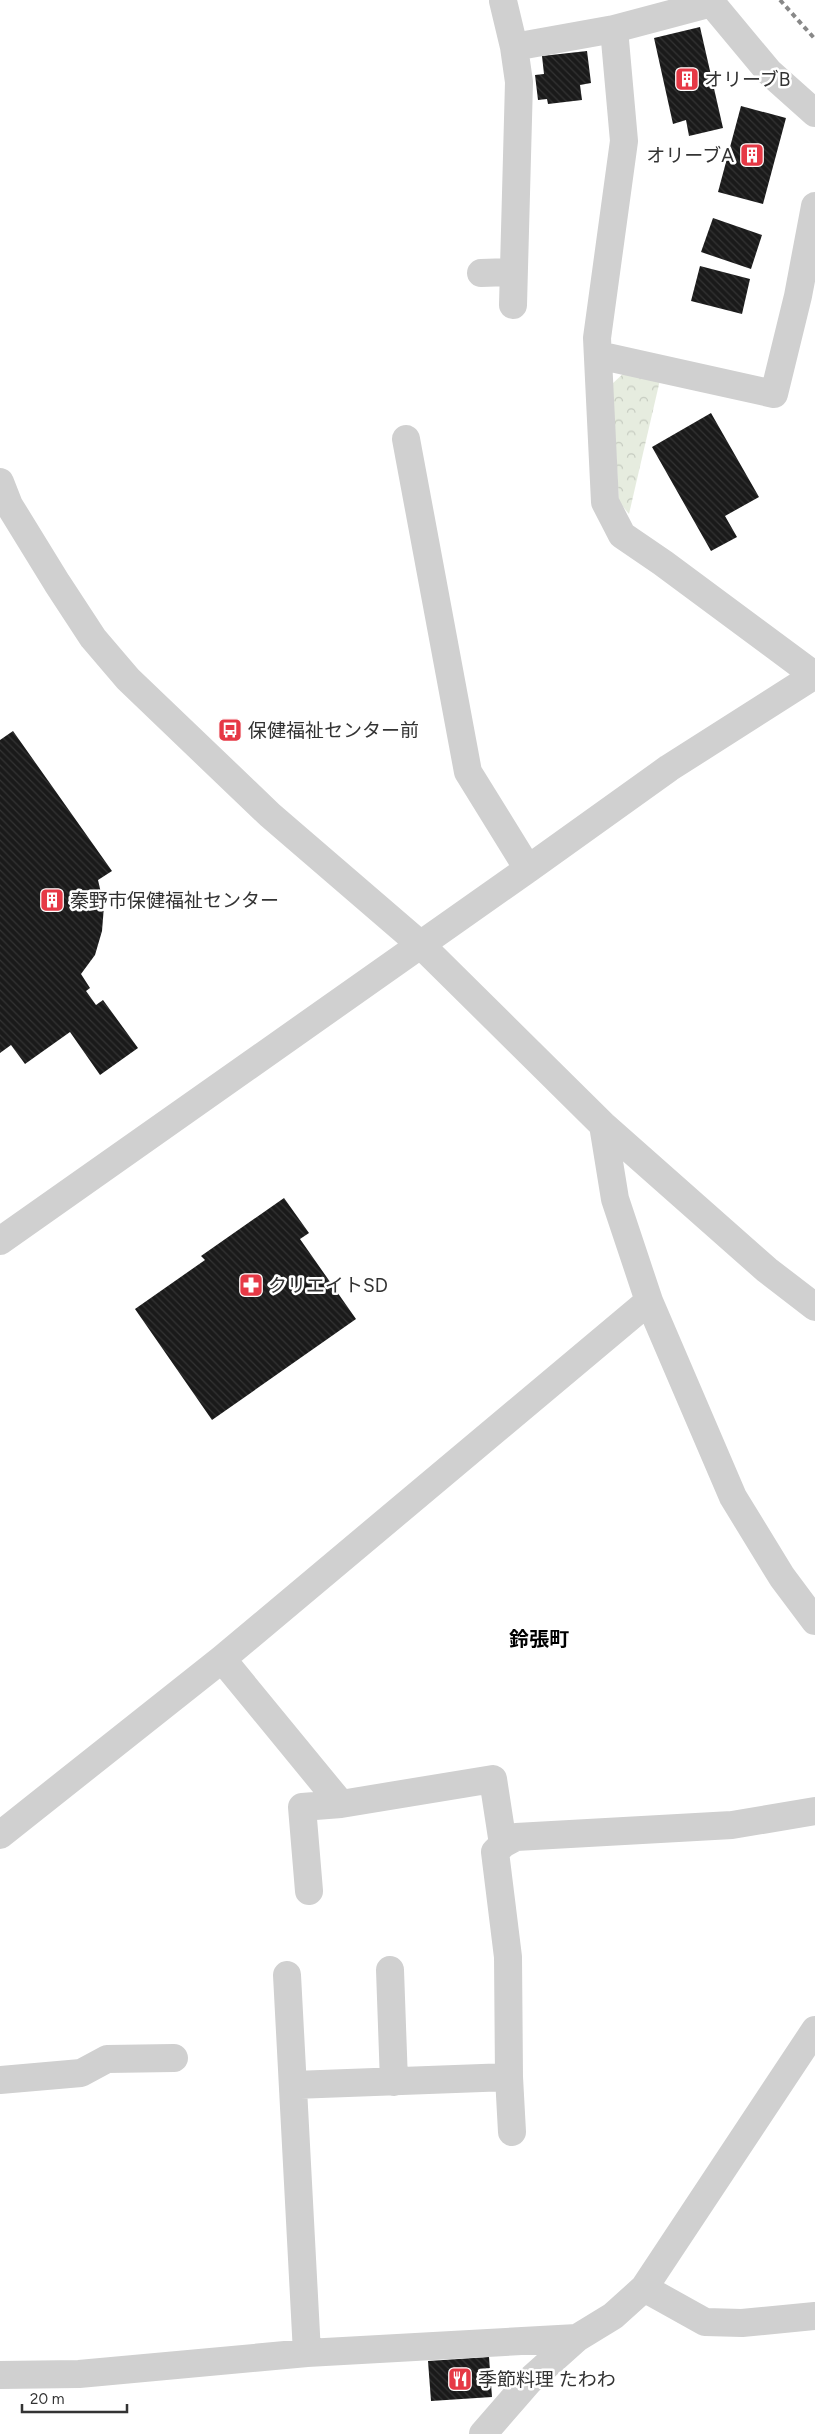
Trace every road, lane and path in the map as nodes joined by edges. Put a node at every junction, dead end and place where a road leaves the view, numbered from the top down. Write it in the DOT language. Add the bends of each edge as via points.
graph roads {
  1 [pos="503,1"];
  2 [pos="711,2"];
  3 [pos="614,29"];
  4 [pos="514,47"];
  5 [pos="815,114"];
  6 [pos="815,206"];
  7 [pos="513,272"];
  8 [pos="481,273"];
  9 [pos="806,297"];
  10 [pos="513,305"];
  11 [pos="598,355"];
  12 [pos="406,439"];
  13 [pos="0,482"];
  14 [pos="815,675"];
  15 [pos="528,869"];
  16 [pos="421,945"];
  17 [pos="603,1126"];
  18 [pos="0,1241"];
  19 [pos="649,1301"];
  20 [pos="815,1307"];
  21 [pos="815,1621"];
  22 [pos="222,1659"];
  23 [pos="341,1804"];
  24 [pos="815,1811"];
  25 [pos="0,1835"];
  26 [pos="503,1844"];
  27 [pos="309,1891"];
  28 [pos="390,1970"];
  29 [pos="287,1975"];
  30 [pos="815,2030"];
  31 [pos="174,2058"];
  32 [pos="509,2077"];
  33 [pos="0,2080"];
  34 [pos="394,2082"];
  35 [pos="294,2086"];
  36 [pos="512,2132"];
  37 [pos="644,2288"];
  38 [pos="815,2316"];
  39 [pos="576,2338"];
  40 [pos="307,2353"];
  41 [pos="0,2375"];
  42 [pos="483,2434"];
  1 -- 4 [label="street"];
  2 -- 3 [label="street"];
  2 -- 5 [label="street" via="769,72"];
  3 -- 4 [label="street"];
  3 -- 11 [label="street" via="624,141 597,338"];
  4 -- 7 [label="street" via="519,82"];
  6 -- 9 [label="street"];
  7 -- 8 [label="street"];
  7 -- 10 [label="street"];
  9 -- 11 [label="street" via="774,394"];
  11 -- 14 [label="street" via="605,502 622,535"];
  12 -- 15 [label="street" via="468,772"];
  13 -- 16 [label="street" via="9,504 57,583 93,638 128,679 270,815"];
  14 -- 15 [label="street" via="669,768"];
  15 -- 16 [label="street"];
  16 -- 17 [label="street"];
  16 -- 18 [label="street"];
  17 -- 19 [label="street" via="615,1199"];
  17 -- 20 [label="street" via="767,1270"];
  19 -- 21 [label="street" via="734,1497 782,1577"];
  19 -- 22 [label="street"];
  22 -- 23 [label="street"];
  22 -- 25 [label="street"];
  23 -- 26 [label="street" via="493,1779"];
  23 -- 27 [label="street" via="302,1806"];
  24 -- 26 [label="street" via="732,1825 516,1837"];
  26 -- 32 [label="street" via="495,1852 508,1958"];
  28 -- 34 [label="street"];
  29 -- 35 [label="street"];
  30 -- 37 [label="street"];
  31 -- 33 [label="street" via="107,2059 81,2073"];
  32 -- 34 [label="street"];
  32 -- 36 [label="street"];
  34 -- 35 [label="street"];
  35 -- 40 [label="street"];
  37 -- 38 [label="street" via="705,2322 742,2323"];
  37 -- 39 [label="street" via="613,2316"];
  39 -- 40 [label="street"];
  39 -- 42 [label="street" via="529,2381"];
  40 -- 41 [label="street" via="79,2374"];
}
